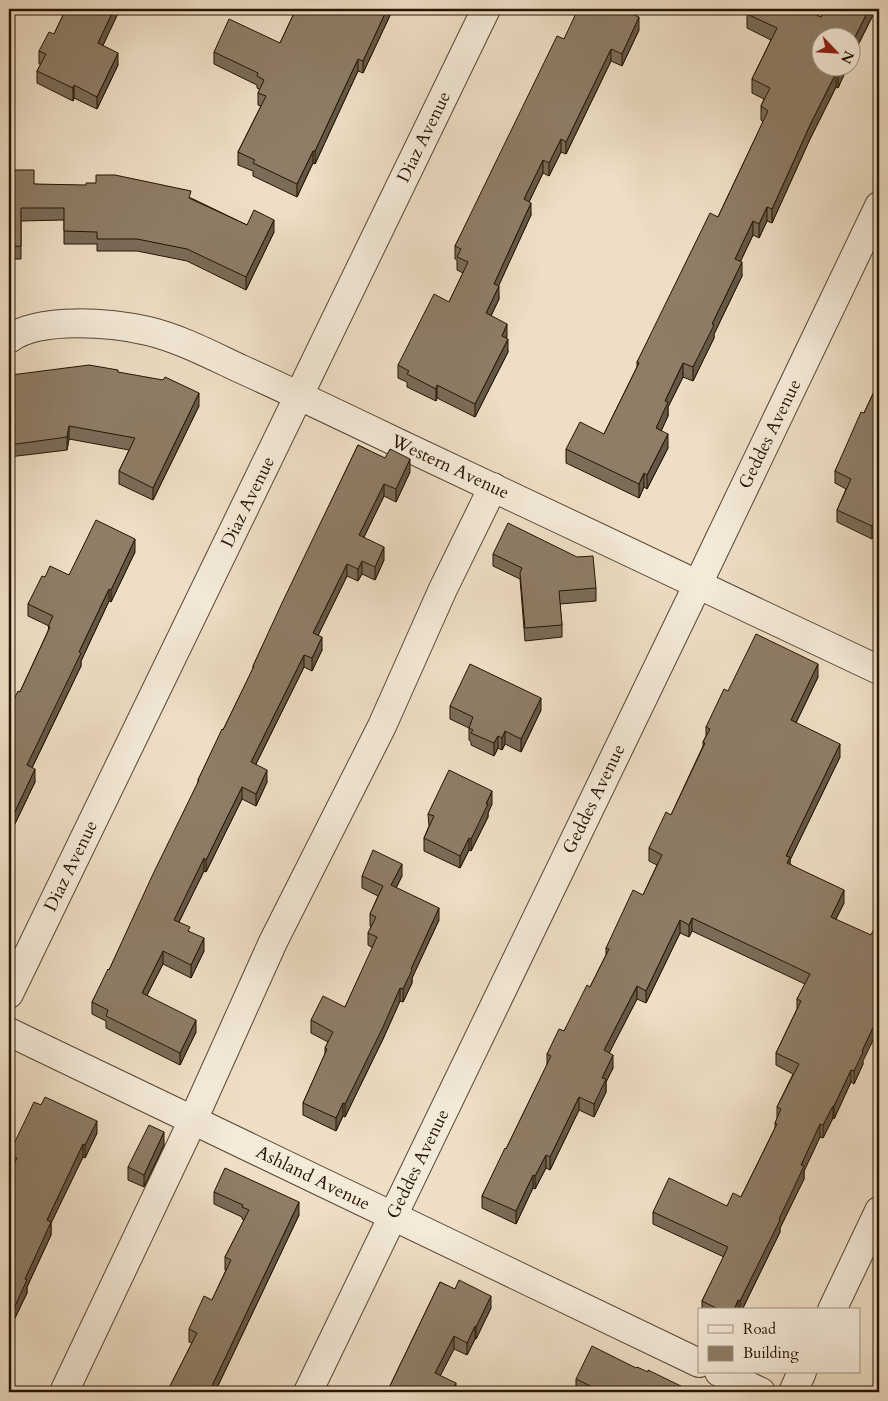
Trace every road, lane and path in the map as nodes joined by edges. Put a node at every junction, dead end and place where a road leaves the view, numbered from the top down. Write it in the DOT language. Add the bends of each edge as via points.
graph roads {
  1 [pos="486,9"];
  2 [pos="879,206"];
  3 [pos="9,339"];
  4 [pos="299,396"];
  5 [pos="493,487"];
  6 [pos="698,584"];
  7 [pos="879,670"];
  8 [pos="9,994"];
  9 [pos="9,1032"];
  10 [pos="193,1120"];
  11 [pos="879,1211"];
  12 [pos="393,1216"];
  13 [pos="833,1308"];
  14 [pos="698,1363"];
  15 [pos="723,1374"];
  16 [pos="801,1374"];
  17 [pos="64,1392"];
  18 [pos="308,1392"];
  19 [pos="761,1392"];
  20 [pos="793,1392"];
  1 -- 4 [label="street, Diaz Avenue"];
  2 -- 6 [label="street, Geddes Avenue"];
  3 -- 4 [label="street, Western Avenue" via="40,326 115,325 186,344"];
  4 -- 5 [label="street, Western Avenue"];
  4 -- 8 [label="street, Diaz Avenue"];
  5 -- 6 [label="street, Western Avenue"];
  5 -- 10 [label="street" via="382,726 273,942"];
  6 -- 7 [label="street, Western Avenue"];
  6 -- 12 [label="street, Geddes Avenue"];
  9 -- 10 [label="street, Ashland Avenue"];
  10 -- 12 [label="street, Ashland Avenue"];
  10 -- 17 [label="street"];
  11 -- 13 [label="street"];
  12 -- 14 [label="street, Ashland Avenue"];
  12 -- 18 [label="street, Geddes Avenue"];
  15 -- 19 [label="street"];
  16 -- 20 [label="street"];
}
